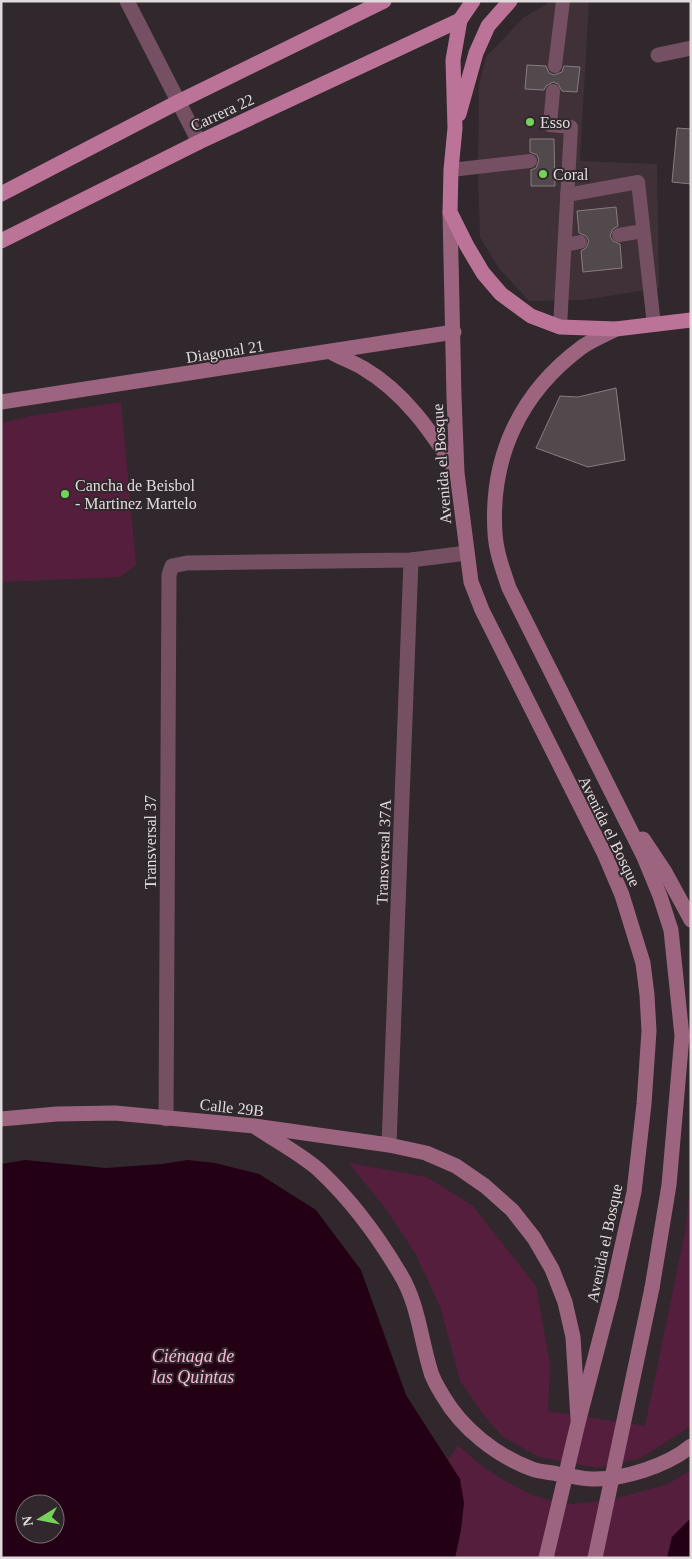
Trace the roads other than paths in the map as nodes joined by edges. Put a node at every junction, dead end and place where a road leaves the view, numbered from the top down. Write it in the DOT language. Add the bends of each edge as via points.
graph roads {
  1 [pos="127,1"];
  2 [pos="384,1"];
  3 [pos="473,1"];
  4 [pos="510,1"];
  5 [pos="563,1"];
  6 [pos="460,20"];
  7 [pos="691,48"];
  8 [pos="658,55"];
  9 [pos="555,66"];
  10 [pos="553,90"];
  11 [pos="178,102"];
  12 [pos="455,128"];
  13 [pos="199,142"];
  14 [pos="569,160"];
  15 [pos="555,161"];
  16 [pos="530,162"];
  17 [pos="451,170"];
  18 [pos="1,194"];
  19 [pos="568,195"];
  20 [pos="450,212"];
  21 [pos="643,231"];
  22 [pos="619,235"];
  23 [pos="1,241"];
  24 [pos="580,242"];
  25 [pos="565,245"];
  26 [pos="691,320"];
  27 [pos="654,325"];
  28 [pos="560,327"];
  29 [pos="616,329"];
  30 [pos="454,332"];
  31 [pos="331,352"];
  32 [pos="1,402"];
  33 [pos="457,472"];
  34 [pos="467,553"];
  35 [pos="411,560"];
  36 [pos="622,812"];
  37 [pos="691,920"];
  38 [pos="687,1036"];
  39 [pos="166,1118"];
  40 [pos="1,1119"];
  41 [pos="254,1126"];
  42 [pos="390,1145"];
  43 [pos="578,1423"];
  44 [pos="691,1446"];
  45 [pos="546,1558"];
  46 [pos="595,1558"];
  1 -- 11 [label="street"];
  2 -- 11 [label="main road, Carrera 22"];
  3 -- 6 [label="main road"];
  4 -- 12 [label="main road, Avenida el Bosque" via="488,26 476,53"];
  5 -- 9 [label="lane"];
  6 -- 12 [label="main road, Avenida el Bosque" via="453,60"];
  6 -- 13 [label="main road, Carrera 22"];
  7 -- 8 [label="street"];
  10 -- 14 [label="lane" via="550,125 571,127"];
  11 -- 13 [label="street"];
  11 -- 18 [label="main road, Carrera 22"];
  12 -- 17 [label="main road, Avenida el Bosque"];
  13 -- 23 [label="main road, Carrera 22"];
  14 -- 15 [label="lane"];
  14 -- 19 [label="lane"];
  16 -- 17 [label="lane"];
  17 -- 20 [label="main road, Avenida el Bosque"];
  19 -- 21 [label="lane" via="638,182"];
  19 -- 25 [label="lane"];
  20 -- 28 [label="main road" via="483,273 502,294 531,316"];
  20 -- 30 [label="main road, Avenida el Bosque"];
  21 -- 22 [label="lane"];
  21 -- 27 [label="lane"];
  24 -- 25 [label="lane"];
  25 -- 28 [label="lane"];
  26 -- 27 [label="main road"];
  27 -- 29 [label="main road"];
  28 -- 29 [label="main road"];
  29 -- 36 [label="main road, Avenida el Bosque" via="584,346 555,369 531,396 513,427 501,462 495,498 495,534 509,588"];
  30 -- 31 [label="main road, Diagonal 21"];
  30 -- 33 [label="main road, Avenida el Bosque"];
  31 -- 32 [label="main road, Diagonal 21"];
  31 -- 33 [label="main road" via="363,368 392,389 417,413"];
  33 -- 34 [label="main road, Avenida el Bosque"];
  34 -- 35 [label="street"];
  34 -- 43 [label="main road, Avenida el Bosque, bridge" via="471,582 482,610 622,895 643,963 647,994 649,1031 634,1192"];
  35 -- 39 [label="street, Transversal 37" via="187,563 172,566 168,575"];
  35 -- 42 [label="street, Transversal 37A"];
  36 -- 37 [label="main road" via="666,872"];
  36 -- 38 [label="main road, Avenida el Bosque" via="657,888 671,930"];
  38 -- 46 [label="main road, Avenida el Bosque, bridge" via="652,1288"];
  39 -- 40 [label="main road, Calle 29B" via="115,1113"];
  39 -- 41 [label="main road, Calle 29B"];
  41 -- 42 [label="main road, Calle 29B"];
  41 -- 44 [label="main road" via="318,1170 353,1205 376,1236 410,1293 430,1371 462,1422 485,1443 535,1470 592,1479 632,1474 661,1464"];
  42 -- 43 [label="main road, Calle 29B" via="426,1153 456,1166 512,1210 534,1238 552,1269 565,1302 573,1337"];
  43 -- 45 [label="main road, Avenida el Bosque, bridge"];
}
